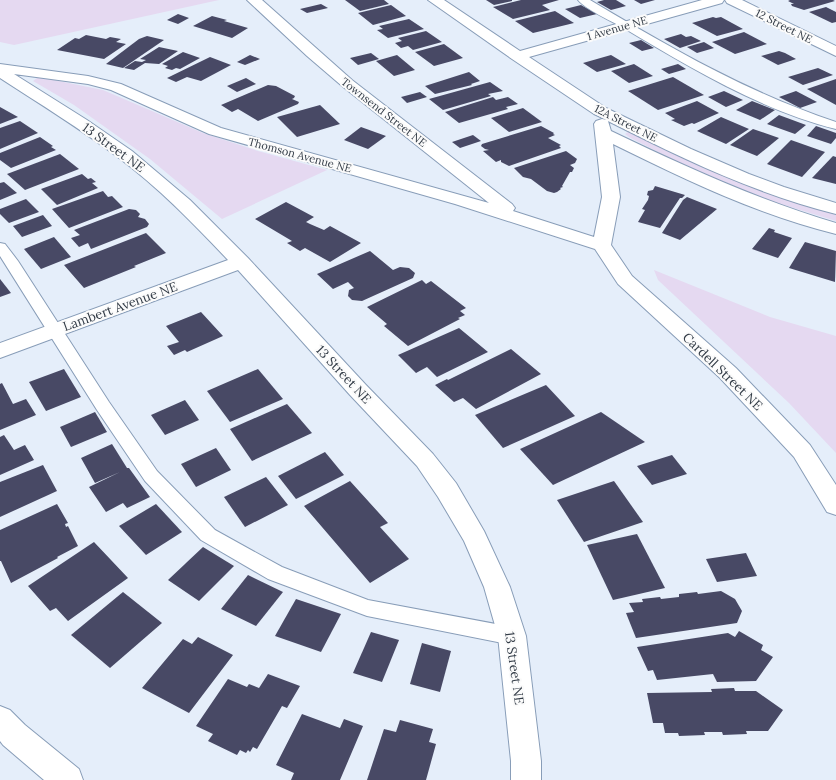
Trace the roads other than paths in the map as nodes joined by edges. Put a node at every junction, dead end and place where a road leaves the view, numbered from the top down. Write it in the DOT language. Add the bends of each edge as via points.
graph roads {
  1 [pos="254,0"];
  2 [pos="435,0"];
  3 [pos="583,0"];
  4 [pos="717,0"];
  5 [pos="732,0"];
  6 [pos="627,26"];
  7 [pos="836,52"];
  8 [pos="517,56"];
  9 [pos="0,68"];
  10 [pos="0,72"];
  11 [pos="600,111"];
  12 [pos="836,126"];
  13 [pos="604,134"];
  14 [pos="836,209"];
  15 [pos="518,217"];
  16 [pos="836,229"];
  17 [pos="602,245"];
  18 [pos="0,246"];
  19 [pos="241,262"];
  20 [pos="55,330"];
  21 [pos="0,351"];
  22 [pos="836,505"];
  23 [pos="512,636"];
  24 [pos="0,720"];
  25 [pos="68,780"];
  26 [pos="526,780"];
  1 -- 15 [label="street, Townsend Street NE" via="347,83"];
  2 -- 8 [label="street, 12A Street NE"];
  3 -- 6 [label="lane"];
  4 -- 6 [label="street, 1 Avenue NE"];
  5 -- 7 [label="street, 12 Street NE"];
  6 -- 8 [label="street, 1 Avenue NE"];
  6 -- 12 [label="lane" via="761,99"];
  8 -- 11 [label="street, 12A Street NE"];
  9 -- 15 [label="street, Thomson Avenue NE" via="88,80 116,87 214,131"];
  10 -- 19 [label="street, 13 Street NE" via="81,123 157,180"];
  11 -- 13 [label="street"];
  11 -- 14 [label="street, 12A Street NE" via="743,178"];
  13 -- 16 [label="street, 12A Street NE" via="754,202"];
  13 -- 17 [label="street" via="611,197"];
  15 -- 17 [label="street, Thomson Avenue NE"];
  17 -- 22 [label="street, Cardell Street NE" via="625,280 728,373 802,451"];
  18 -- 20 [label="lane"];
  19 -- 20 [label="street, Lambert Avenue NE"];
  19 -- 23 [label="street, 13 Street NE" via="425,460 447,490 475,538 497,587"];
  20 -- 21 [label="street, Lambert Avenue NE"];
  20 -- 23 [label="lane" via="151,476 208,535 276,573 367,608"];
  23 -- 26 [label="street, 13 Street NE"];
  24 -- 25 [label="street"];
}
